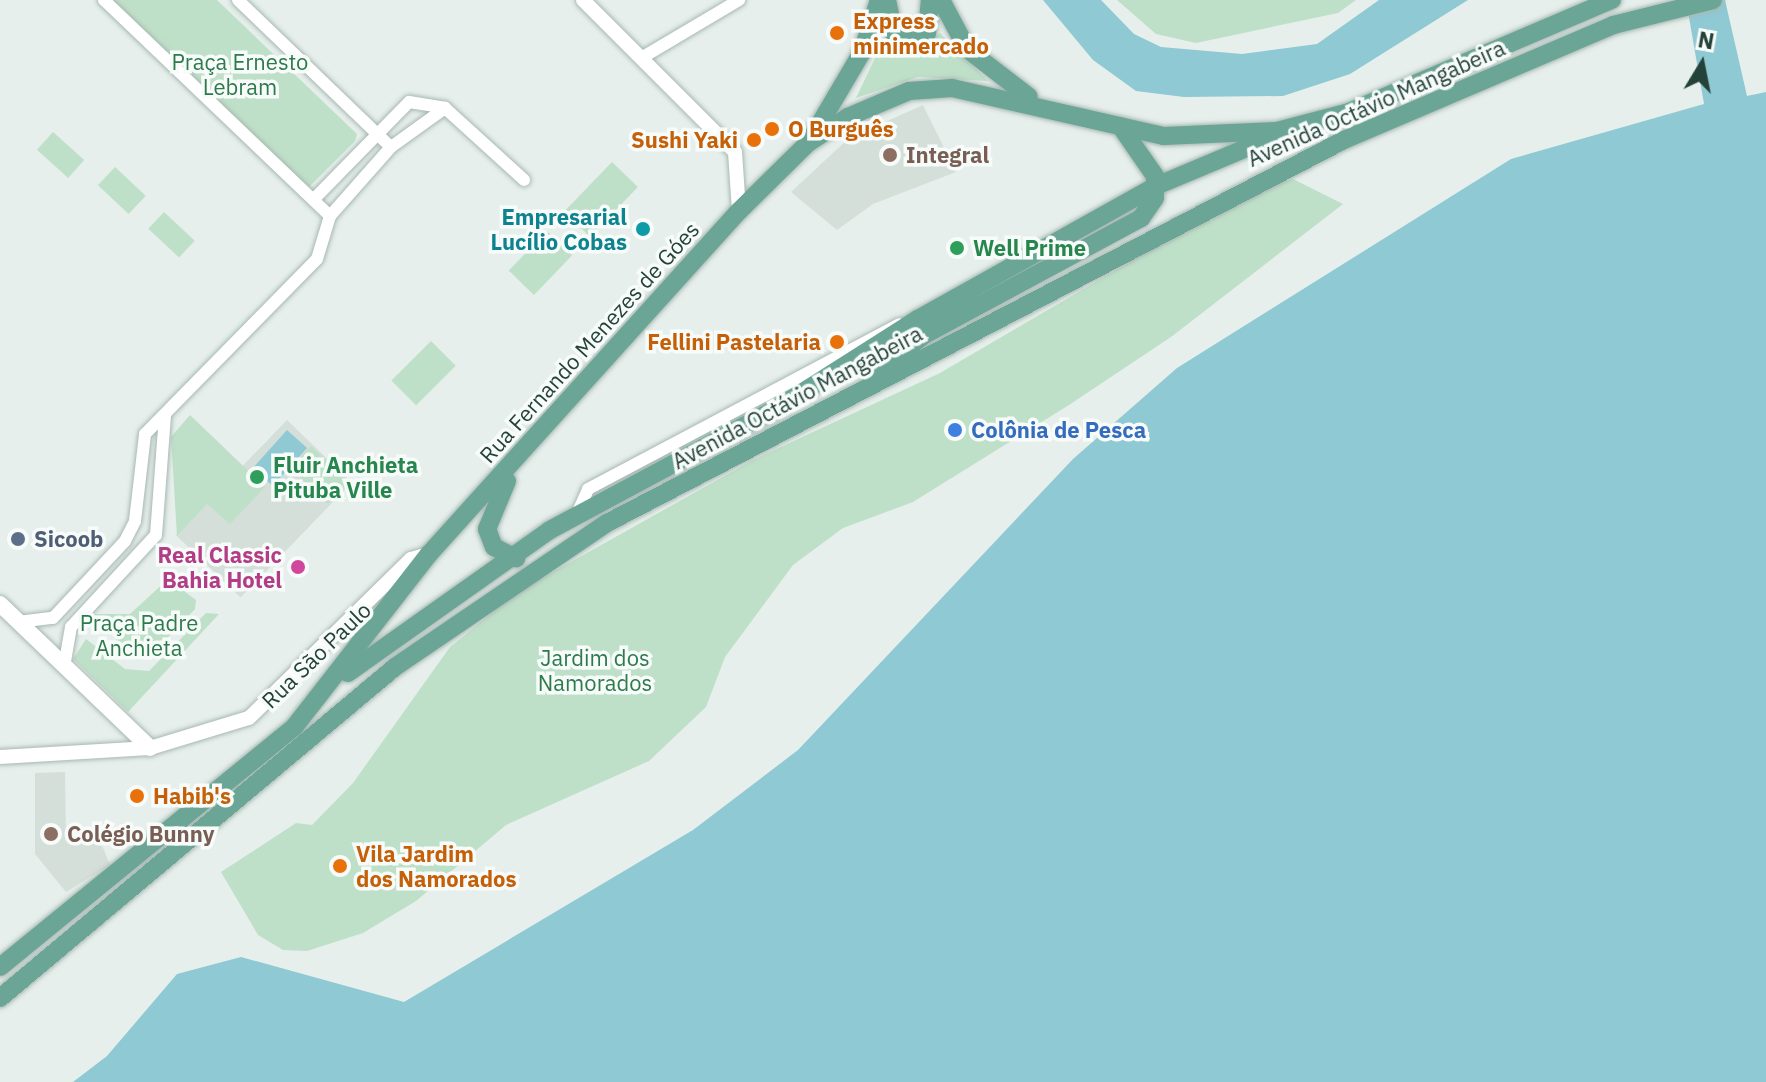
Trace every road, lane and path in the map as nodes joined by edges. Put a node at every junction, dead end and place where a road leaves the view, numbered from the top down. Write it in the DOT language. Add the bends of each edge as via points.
graph roads {
  1 [pos="104,0"];
  2 [pos="238,0"];
  3 [pos="583,0"];
  4 [pos="739,0"];
  5 [pos="879,0"];
  6 [pos="887,0"];
  7 [pos="930,0"];
  8 [pos="941,0"];
  9 [pos="1612,0"];
  10 [pos="1713,0"];
  11 [pos="643,57"];
  12 [pos="1034,101"];
  13 [pos="445,108"];
  14 [pos="1121,127"];
  15 [pos="1297,127"];
  16 [pos="374,132"];
  17 [pos="808,143"];
  18 [pos="391,147"];
  19 [pos="524,180"];
  20 [pos="1156,186"];
  21 [pos="314,199"];
  22 [pos="739,211"];
  23 [pos="330,216"];
  24 [pos="847,398"];
  25 [pos="165,415"];
  26 [pos="523,454"];
  27 [pos="135,521"];
  28 [pos="157,527"];
  29 [pos="429,554"];
  30 [pos="559,554"];
  31 [pos="507,556"];
  32 [pos="0,604"];
  33 [pos="18,622"];
  34 [pos="64,667"];
  35 [pos="334,684"];
  36 [pos="150,748"];
  37 [pos="0,757"];
  38 [pos="0,967"];
  39 [pos="0,998"];
  1 -- 21 [label="street"];
  2 -- 16 [label="street"];
  3 -- 11 [label="street"];
  4 -- 11 [label="street"];
  5 -- 17 [label="main road" via="862,52"];
  6 -- 7 [label="main road" via="894,34 915,43 927,33"];
  8 -- 12 [label="main road" via="967,49"];
  9 -- 15 [label="main road, Avenida Octávio Mangabeira"];
  10 -- 24 [label="main road, Avenida Octávio Mangabeira" via="1646,16 1344,140"];
  11 -- 22 [label="street" via="735,152"];
  12 -- 14 [label="main road, Avenida Octávio Mangabeira"];
  12 -- 17 [label="main road, Rua Fernando Menezes de Góes" via="964,89 909,91 874,103"];
  13 -- 16 [label="street" via="409,102"];
  13 -- 18 [label="street"];
  13 -- 19 [label="street"];
  14 -- 15 [label="main road, Avenida Octávio Mangabeira" via="1192,138"];
  14 -- 20 [label="main road" via="1145,154"];
  15 -- 20 [label="main road, Avenida Octávio Mangabeira"];
  16 -- 18 [label="street"];
  16 -- 21 [label="street"];
  17 -- 22 [label="main road, Rua Fernando Menezes de Góes"];
  18 -- 23 [label="street"];
  20 -- 24 [label="main road" via="1141,218 924,335"];
  20 -- 31 [label="main road, Avenida Octávio Mangabeira" via="918,319 776,409"];
  21 -- 23 [label="street"];
  22 -- 26 [label="main road, Rua Fernando Menezes de Góes"];
  23 -- 25 [label="street" via="317,259"];
  24 -- 30 [label="main road, Avenida Octávio Mangabeira"];
  25 -- 27 [label="street" via="141,441"];
  25 -- 28 [label="street"];
  26 -- 29 [label="main road, Rua Fernando Menezes de Góes"];
  26 -- 31 [label="main road" via="487,520 488,538"];
  27 -- 28 [label="street"];
  27 -- 33 [label="street" via="53,618"];
  28 -- 34 [label="street" via="151,543 71,627"];
  29 -- 35 [label="main road, Rua Fernando Menezes de Góes"];
  29 -- 36 [label="street, Rua São Paulo" via="411,559 249,718"];
  30 -- 31 [label="main road"];
  30 -- 39 [label="main road, Avenida Octávio Mangabeira" via="395,667"];
  31 -- 35 [label="main road, Avenida Octávio Mangabeira"];
  32 -- 33 [label="main road"];
  33 -- 34 [label="main road"];
  34 -- 36 [label="main road"];
  35 -- 38 [label="main road, Rua Fernando Menezes de Góes" via="255,760"];
  36 -- 37 [label="street, Rua São Paulo"];
}
